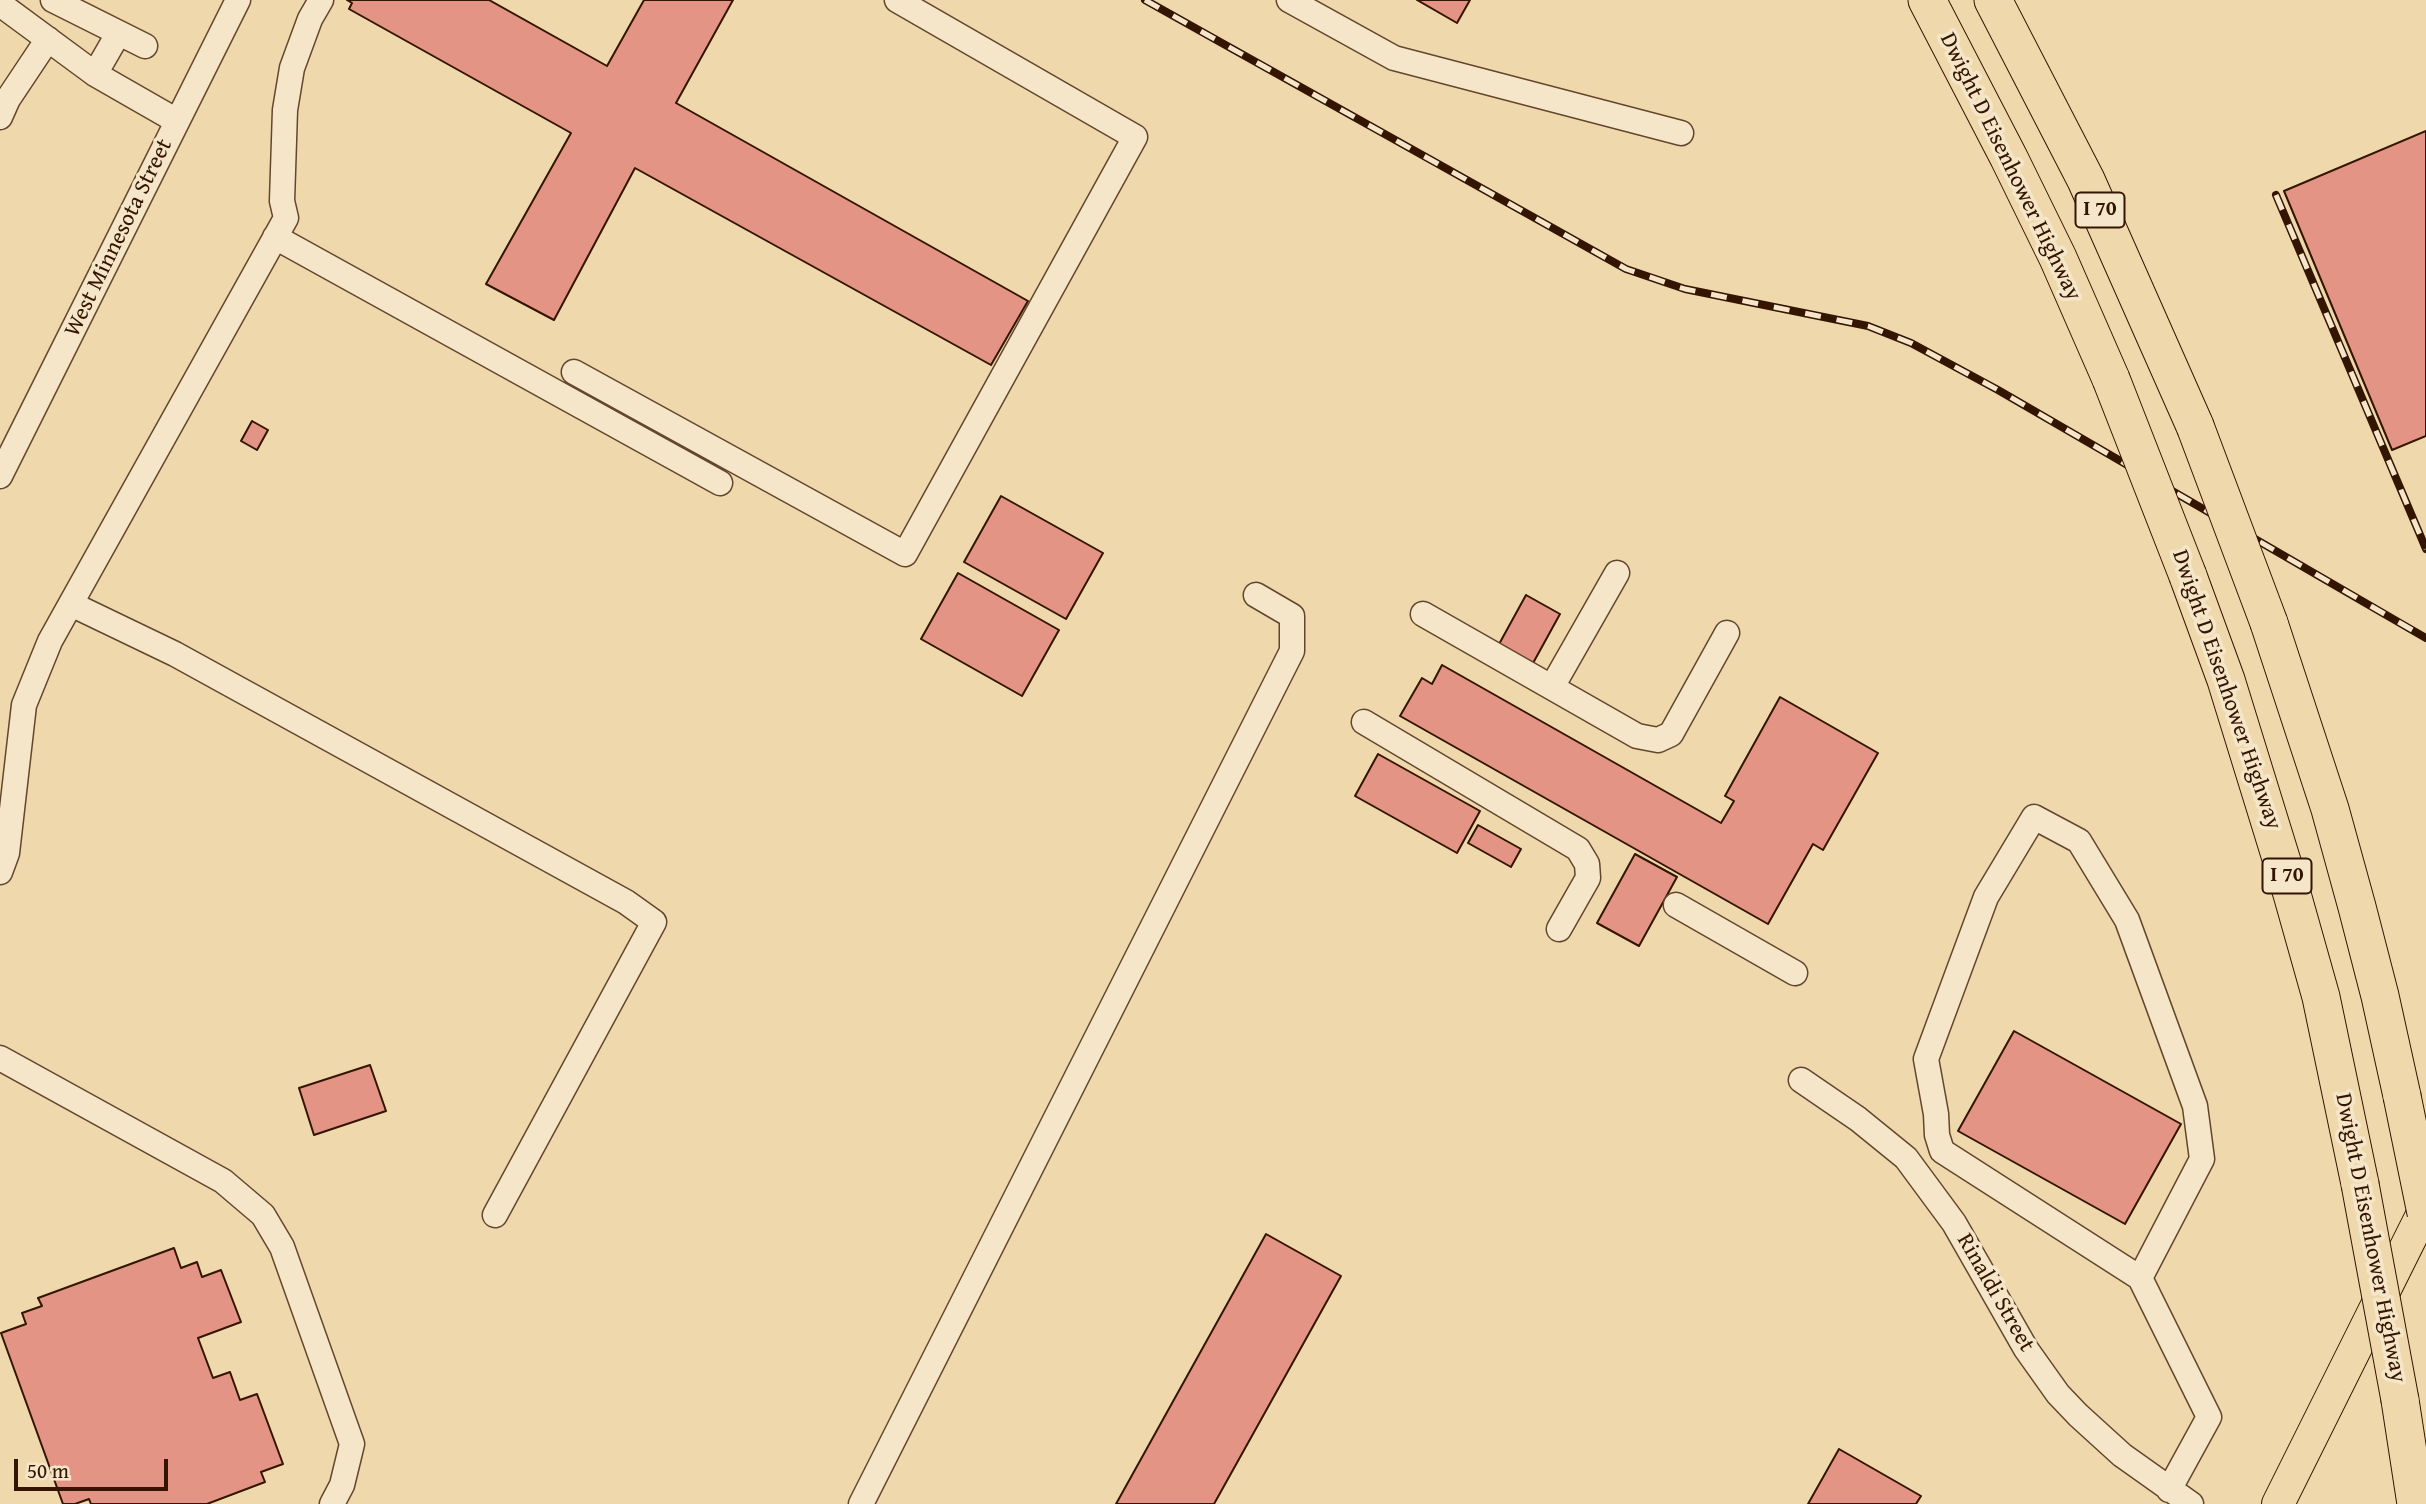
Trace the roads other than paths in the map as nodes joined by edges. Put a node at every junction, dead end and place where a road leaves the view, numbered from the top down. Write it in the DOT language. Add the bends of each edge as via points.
graph roads {
  1 [pos="53,0"];
  2 [pos="238,0"];
  3 [pos="321,0"];
  4 [pos="897,0"];
  5 [pos="1289,0"];
  6 [pos="1927,0"];
  7 [pos="1993,0"];
  8 [pos="9,4"];
  9 [pos="118,34"];
  10 [pos="48,39"];
  11 [pos="145,47"];
  12 [pos="95,74"];
  13 [pos="0,117"];
  14 [pos="177,121"];
  15 [pos="1681,134"];
  16 [pos="275,237"];
  17 [pos="574,372"];
  18 [pos="0,476"];
  19 [pos="720,483"];
  20 [pos="1617,573"];
  21 [pos="1256,595"];
  22 [pos="71,604"];
  23 [pos="1423,614"];
  24 [pos="1727,634"];
  25 [pos="1552,687"];
  26 [pos="1364,722"];
  27 [pos="0,872"];
  28 [pos="1676,905"];
  29 [pos="1559,929"];
  30 [pos="1795,973"];
  31 [pos="0,1058"];
  32 [pos="1801,1080"];
  33 [pos="1942,1150"];
  34 [pos="1914,1168"];
  35 [pos="2426,1210"];
  36 [pos="495,1215"];
  37 [pos="2140,1278"];
  38 [pos="2169,1490"];
  39 [pos="332,1504"];
  40 [pos="861,1504"];
  41 [pos="2191,1504"];
  42 [pos="2278,1504"];
  43 [pos="2416,1504"];
  1 -- 9 [label="street"];
  2 -- 14 [label="street, West Minnesota Street"];
  3 -- 16 [label="street" via="292,68 285,110 282,201 286,218"];
  4 -- 17 [label="street" via="1135,137 905,554"];
  5 -- 15 [label="street" via="1394,58"];
  6 -- 43 [label="highway, Dwight D Eisenhower Highway / I 70, bridge" via="2058,258 2111,379 2234,705 2321,997 2360,1184"];
  7 -- 35 [label="highway, I 70, bridge" via="2086,180 2151,323 2269,623 2330,809 2381,996"];
  8 -- 10 [label="street"];
  9 -- 11 [label="street"];
  9 -- 12 [label="street"];
  10 -- 12 [label="street"];
  10 -- 13 [label="street"];
  12 -- 14 [label="street"];
  14 -- 18 [label="street, West Minnesota Street"];
  16 -- 19 [label="street"];
  16 -- 22 [label="street"];
  20 -- 25 [label="street"];
  21 -- 40 [label="street" via="1292,616 1292,651"];
  22 -- 27 [label="street" via="24,705 7,853"];
  22 -- 36 [label="street" via="175,654 626,902 654,922"];
  23 -- 25 [label="street"];
  24 -- 25 [label="street" via="1671,734 1658,740 1637,736"];
  26 -- 29 [label="street" via="1578,849 1587,864 1588,878"];
  28 -- 30 [label="street"];
  31 -- 39 [label="street" via="222,1181 263,1214 282,1247 352,1444"];
  32 -- 34 [label="street, Rinaldi Street" via="1858,1119"];
  33 -- 34 [label="street"];
  33 -- 37 [label="street"];
  33 -- 37 [label="street" via="1926,1059 1986,897 2034,817 2079,841 2127,920 2194,1106 2203,1159"];
  34 -- 38 [label="street, Rinaldi Street" via="1954,1223 2026,1349 2058,1394 2107,1442"];
  35 -- 42 [label="main road"];
  37 -- 38 [label="street" via="2209,1417"];
  38 -- 41 [label="street, Rinaldi Street"];
}
